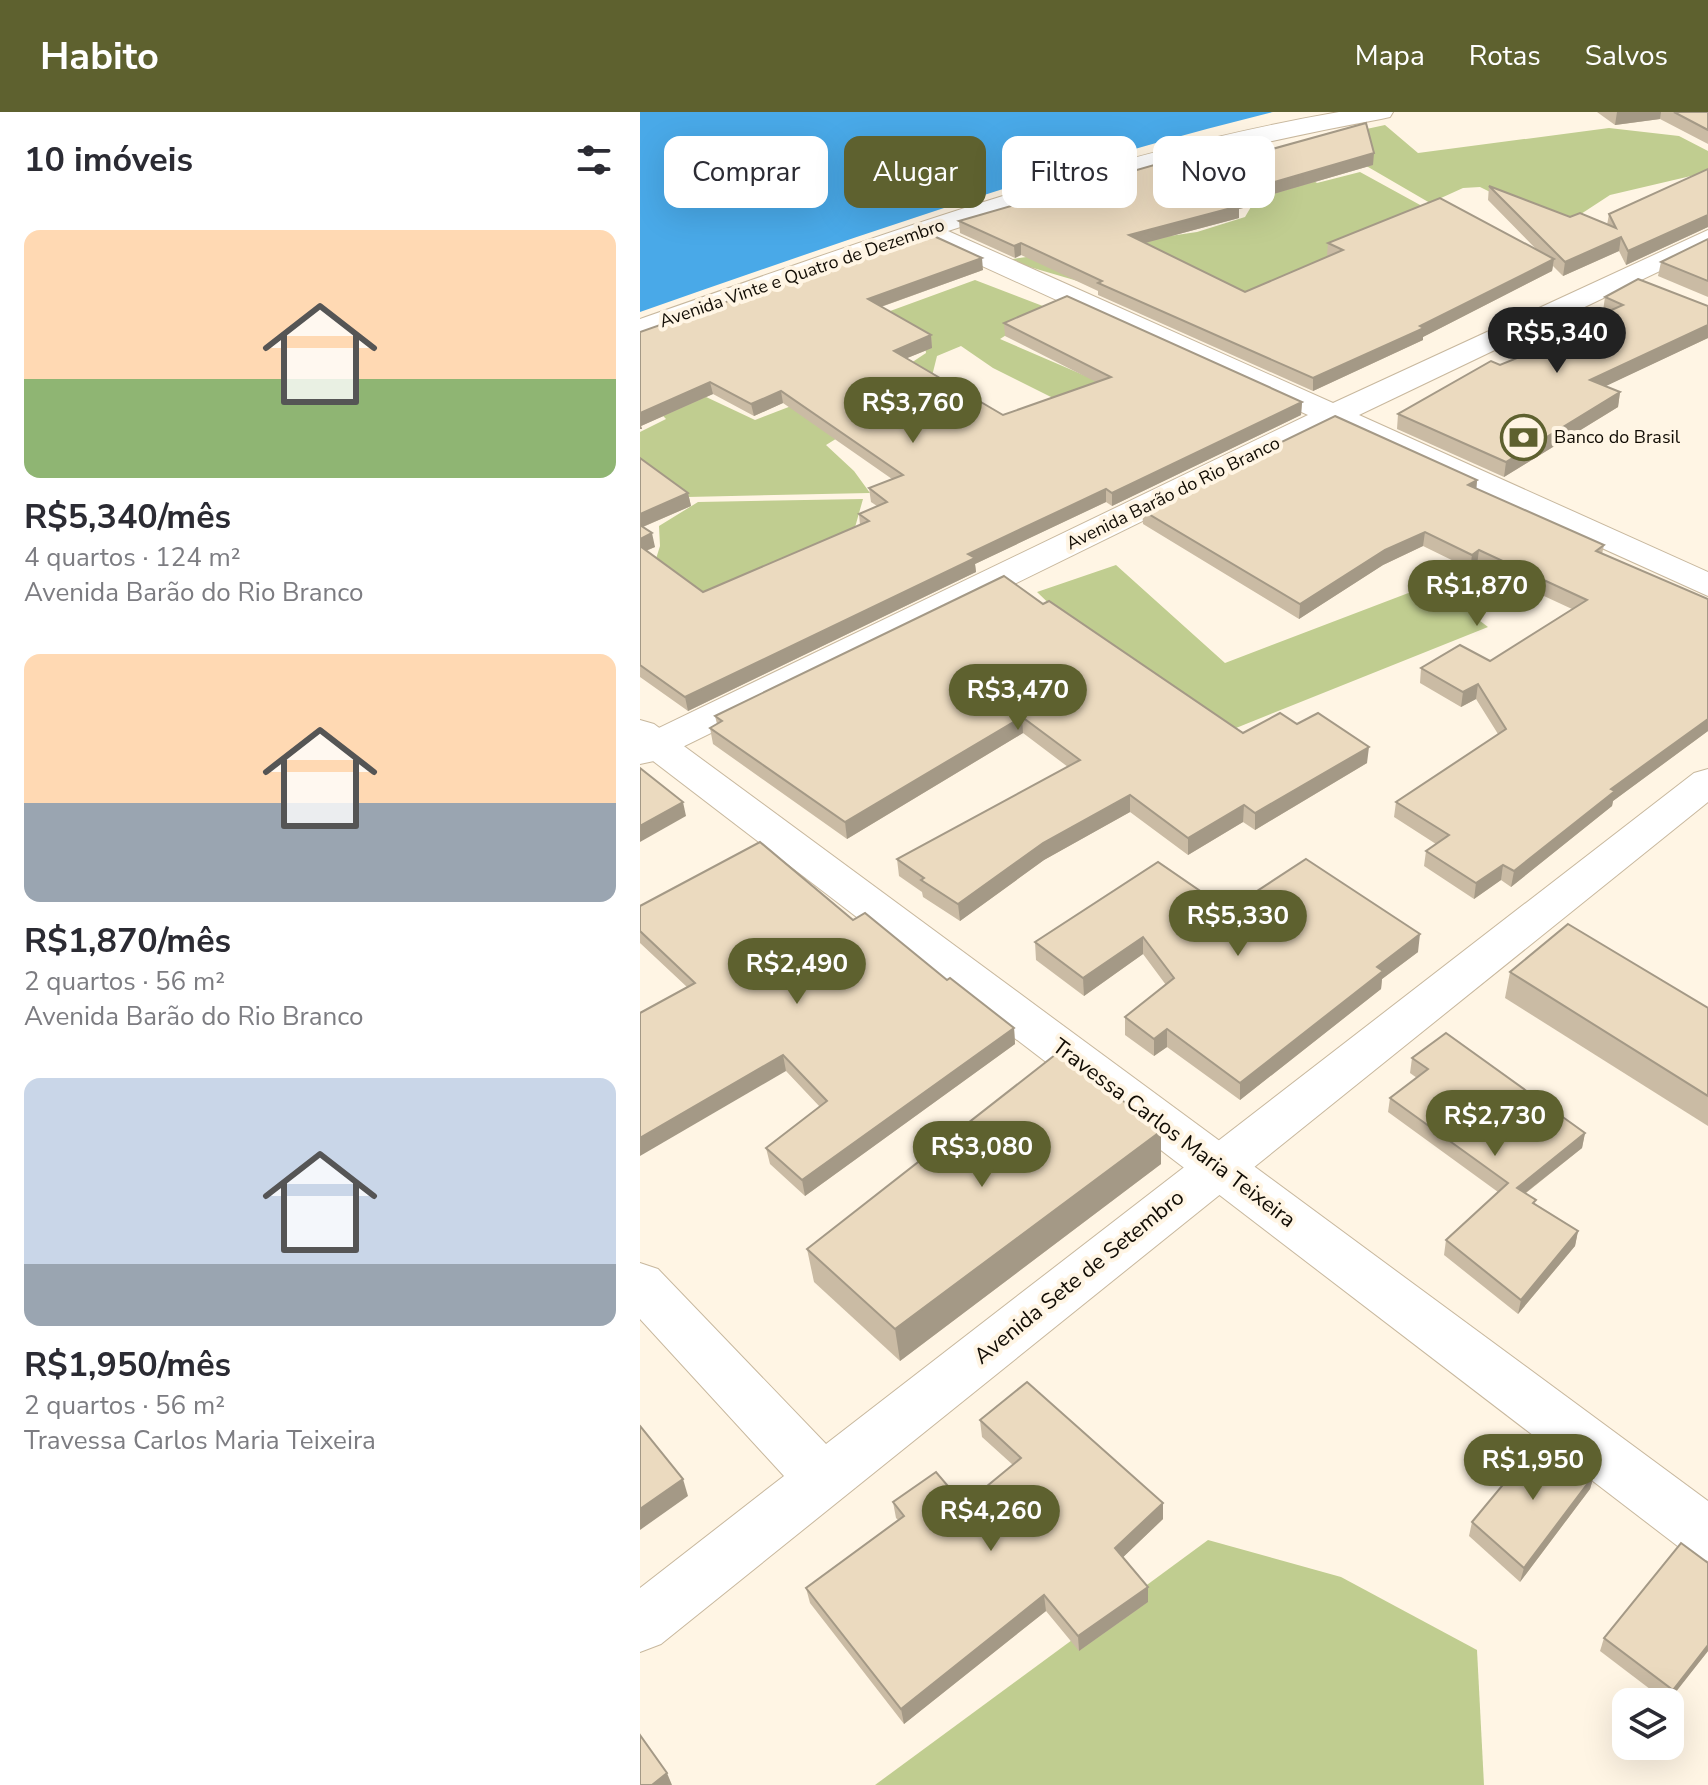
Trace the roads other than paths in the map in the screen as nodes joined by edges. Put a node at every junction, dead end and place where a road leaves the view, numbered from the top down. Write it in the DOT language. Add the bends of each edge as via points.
graph roads {
  1 [pos="1381,112"];
  2 [pos="925,230"];
  3 [pos="1708,238"];
  4 [pos="640,329"];
  5 [pos="1334,415"];
  6 [pos="1708,585"];
  7 [pos="645,743"];
  8 [pos="1708,782"];
  9 [pos="1218,1167"];
  10 [pos="640,1284"];
  11 [pos="824,1480"];
  12 [pos="1708,1535"];
  13 [pos="640,1624"];
  1 -- 2 [label="street, Avenida Vinte e Quatro de Dezembro" via="1216,143"];
  2 -- 4 [label="street, Avenida Vinte e Quatro de Dezembro"];
  2 -- 5 [label="street"];
  3 -- 5 [label="street, Avenida Barão do Rio Branco" via="1643,283"];
  5 -- 6 [label="street"];
  5 -- 7 [label="street, Avenida Barão do Rio Branco"];
  7 -- 9 [label="street, Travessa Carlos Maria Teixeira"];
  8 -- 9 [label="street, Avenida Sete de Setembro"];
  9 -- 11 [label="street, Avenida Sete de Setembro"];
  9 -- 12 [label="street, Travessa Carlos Maria Teixeira"];
  10 -- 11 [label="street"];
  11 -- 13 [label="street, Avenida Sete de Setembro"];
}
